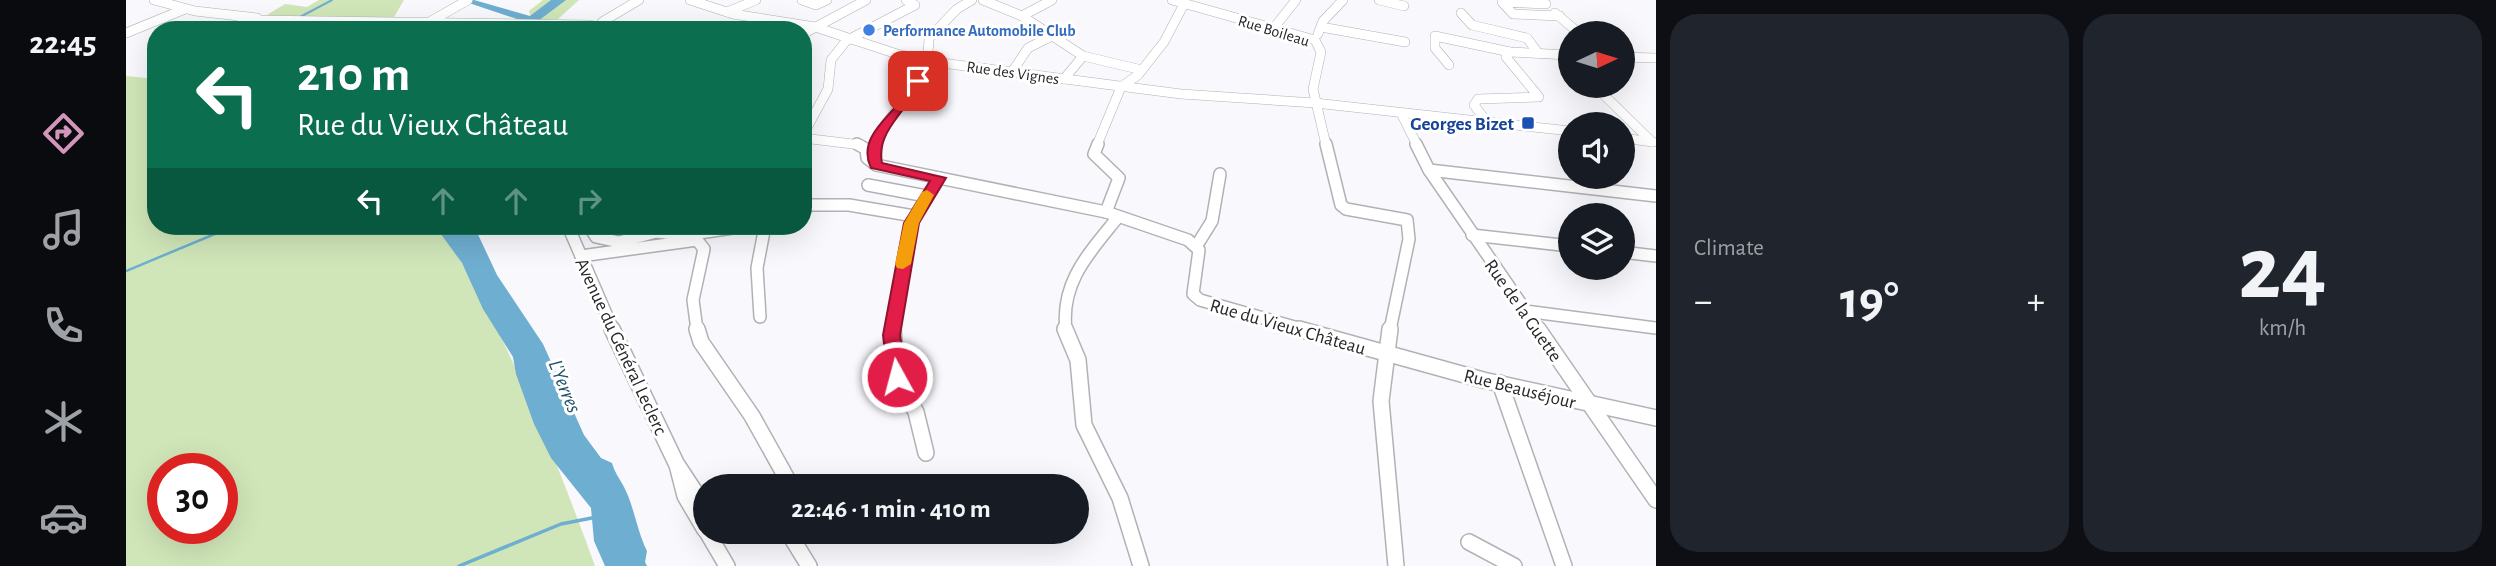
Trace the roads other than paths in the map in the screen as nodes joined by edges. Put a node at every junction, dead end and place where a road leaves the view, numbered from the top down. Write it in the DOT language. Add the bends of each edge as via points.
graph roads {
  1 [pos="154,0"];
  2 [pos="639,0"];
  3 [pos="690,0"];
  4 [pos="756,0"];
  5 [pos="802,0"];
  6 [pos="827,0"];
  7 [pos="866,0"];
  8 [pos="906,0"];
  9 [pos="972,0"];
  10 [pos="983,0"];
  11 [pos="1052,0"];
  12 [pos="1172,0"];
  13 [pos="1207,0"];
  14 [pos="1296,0"];
  15 [pos="1343,0"];
  16 [pos="1379,0"];
  17 [pos="465,1"];
  18 [pos="1544,2"];
  19 [pos="1184,4"];
  20 [pos="1404,6"];
  21 [pos="1199,8"];
  22 [pos="185,9"];
  23 [pos="727,12"];
  24 [pos="1461,13"];
  25 [pos="1022,16"];
  26 [pos="1560,16"];
  27 [pos="244,18"];
  28 [pos="156,21"];
  29 [pos="241,21"];
  30 [pos="252,21"];
  31 [pos="312,21"];
  32 [pos="430,21"];
  33 [pos="603,21"];
  34 [pos="780,21"];
  35 [pos="1566,21"];
  36 [pos="147,24"];
  37 [pos="812,26"];
  38 [pos="815,27"];
  39 [pos="1321,27"];
  40 [pos="812,29"];
  41 [pos="1273,29"];
  42 [pos="126,33"];
  43 [pos="1052,36"];
  44 [pos="849,39"];
  45 [pos="1315,40"];
  46 [pos="1405,42"];
  47 [pos="1510,52"];
  48 [pos="1538,53"];
  49 [pos="1558,54"];
  50 [pos="1083,56"];
  51 [pos="1635,57"];
  52 [pos="1656,58"];
  53 [pos="928,60"];
  54 [pos="1449,65"];
  55 [pos="1142,70"];
  56 [pos="1012,72"];
  57 [pos="1064,79"];
  58 [pos="1121,87"];
  59 [pos="1315,98"];
  60 [pos="1607,98"];
  61 [pos="1401,113"];
  62 [pos="812,120"];
  63 [pos="1487,122"];
  64 [pos="1558,130"];
  65 [pos="812,138"];
  66 [pos="1635,140"];
  67 [pos="1654,143"];
  68 [pos="876,165"];
  69 [pos="1429,170"];
  70 [pos="1220,174"];
  71 [pos="939,178"];
  72 [pos="868,185"];
  73 [pos="926,196"];
  74 [pos="1656,196"];
  75 [pos="812,205"];
  76 [pos="1112,215"];
  77 [pos="914,216"];
  78 [pos="572,235"];
  79 [pos="595,235"];
  80 [pos="645,235"];
  81 [pos="727,235"];
  82 [pos="763,235"];
  83 [pos="1472,235"];
  84 [pos="697,240"];
  85 [pos="1197,245"];
  86 [pos="1558,245"];
  87 [pos="1635,254"];
  88 [pos="581,256"];
  89 [pos="1656,256"];
  90 [pos="1525,312"];
  91 [pos="760,317"];
  92 [pos="1656,328"];
  93 [pos="1385,353"];
  94 [pos="1500,383"];
  95 [pos="1591,406"];
  96 [pos="1656,418"];
  97 [pos="926,453"];
  98 [pos="677,466"];
  99 [pos="784,474"];
  100 [pos="1651,486"];
  101 [pos="693,489"];
  102 [pos="1656,500"];
  103 [pos="693,508"];
  104 [pos="1469,542"];
  105 [pos="716,544"];
  106 [pos="795,544"];
  107 [pos="727,566"];
  108 [pos="809,566"];
  109 [pos="1141,566"];
  110 [pos="1396,566"];
  111 [pos="1514,566"];
  112 [pos="1564,566"];
  1 -- 22 [label="street"];
  2 -- 33 [label="street"];
  3 -- 23 [label="street, Rue des Vignes"];
  4 -- 23 [label="street"];
  5 -- 6 [label="street" via="816,5"];
  7 -- 38 [label="street"];
  8 -- 44 [label="street" via="915,5"];
  9 -- 53 [label="street" via="929,38"];
  10 -- 25 [label="street"];
  11 -- 25 [label="street"];
  12 -- 19 [label="street, Rue Boileau"];
  13 -- 21 [label="street"];
  14 -- 41 [label="street"];
  15 -- 39 [label="street"];
  16 -- 20 [label="street"];
  17 -- 32 [label="street"];
  18 -- 26 [label="street"];
  18 -- 26 [label="street" via="1502,2 1513,15"];
  19 -- 21 [label="street, Rue Boileau"];
  19 -- 55 [label="street" via="1164,42"];
  21 -- 41 [label="street, Rue Boileau"];
  22 -- 27 [label="street"];
  22 -- 28 [label="street"];
  23 -- 34 [label="street, Rue des Vignes"];
  24 -- 48 [label="street" via="1472,25 1527,38"];
  25 -- 43 [label="street"];
  26 -- 35 [label="street"];
  27 -- 29 [label="street"];
  30 -- 31 [label="street"];
  36 -- 42 [label="street"];
  37 -- 38 [label="street, Rue des Vignes"];
  38 -- 40 [label="street"];
  38 -- 44 [label="street, Rue des Vignes"];
  39 -- 45 [label="street"];
  39 -- 46 [label="street"];
  41 -- 45 [label="street, Rue Boileau"];
  43 -- 50 [label="street"];
  43 -- 56 [label="street" via="1028,48"];
  44 -- 53 [label="street, Rue des Vignes"];
  44 -- 62 [label="street" via="831,60 828,89"];
  45 -- 59 [label="street, Rue Boileau" via="1321,52"];
  47 -- 48 [label="street"];
  47 -- 54 [label="street" via="1436,36 1435,48"];
  47 -- 63 [label="street" via="1506,57 1539,96 1478,99 1474,105"];
  48 -- 49 [label="street"];
  50 -- 55 [label="street"];
  50 -- 57 [label="street"];
  51 -- 52 [label="street"];
  53 -- 56 [label="street, Rue des Vignes"];
  53 -- 68 [label="street" via="908,99 874,143"];
  55 -- 58 [label="street"];
  56 -- 57 [label="street, Rue des Vignes"];
  57 -- 58 [label="street, Rue des Vignes"];
  58 -- 59 [label="street, Rue des Vignes"];
  58 -- 76 [label="street" via="1094,154 1119,178"];
  59 -- 61 [label="street, Rue des Vignes"];
  59 -- 93 [label="street" via="1339,181 1341,205 1406,220 1409,239"];
  60 -- 67 [label="street"];
  61 -- 63 [label="street, Rue des Vignes"];
  61 -- 69 [label="street, Rue de la Guette"];
  63 -- 64 [label="street, Rue des Vignes"];
  65 -- 68 [label="street" via="859,144"];
  66 -- 67 [label="street"];
  68 -- 71 [label="street"];
  69 -- 74 [label="street"];
  69 -- 83 [label="street, Rue de la Guette"];
  70 -- 85 [label="street" via="1215,213"];
  71 -- 73 [label="street"];
  71 -- 76 [label="street"];
  72 -- 73 [label="street"];
  73 -- 77 [label="street"];
  75 -- 77 [label="street" via="849,205"];
  76 -- 85 [label="street"];
  76 -- 109 [label="street" via="1069,284 1065,328 1078,360 1084,425 1120,498"];
  77 -- 97 [label="street" via="892,335 897,377 916,412"];
  78 -- 88 [label="street, Avenue du Général Leclerc"];
  79 -- 80 [label="street" via="618,242"];
  81 -- 84 [label="street"];
  82 -- 91 [label="street" via="757,268"];
  83 -- 86 [label="street"];
  83 -- 90 [label="street, Rue de la Guette"];
  84 -- 88 [label="street"];
  84 -- 99 [label="street" via="704,249 693,318 701,342 752,416"];
  85 -- 93 [label="street, Rue du Vieux Château" via="1193,294 1200,300"];
  87 -- 89 [label="street"];
  88 -- 98 [label="street, Avenue du Général Leclerc"];
  90 -- 92 [label="street"];
  90 -- 95 [label="street, Rue de la Guette"];
  93 -- 94 [label="street, Rue Beauséjour"];
  93 -- 110 [label="street, Rue du Vieux Château" via="1381,401"];
  94 -- 95 [label="street, Rue Beauséjour"];
  94 -- 112 [label="street"];
  95 -- 96 [label="street, Rue Beauséjour"];
  95 -- 100 [label="street, Rue de la Guette"];
  98 -- 101 [label="street, Avenue du Général Leclerc"];
  98 -- 103 [label="street, Avenue du Général Leclerc"];
  100 -- 102 [label="street, Rue de la Guette"];
  104 -- 111 [label="street"];
  105 -- 107 [label="street, Avenue du Général Leclerc"];
  106 -- 108 [label="street"];
}
